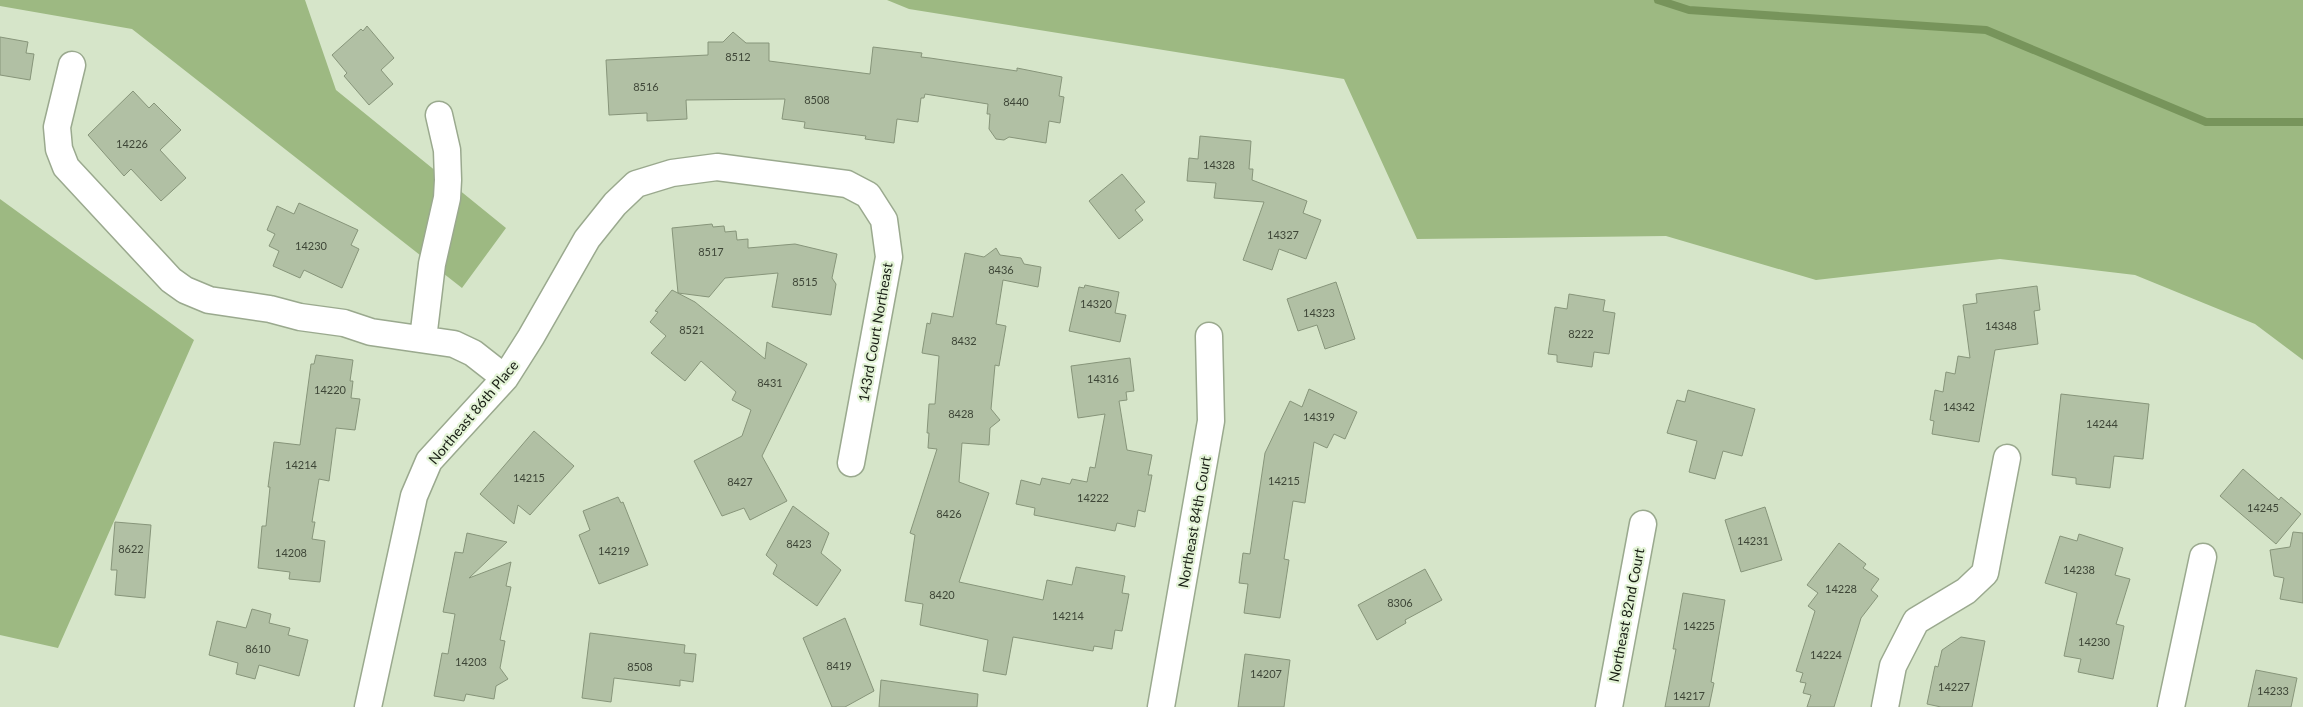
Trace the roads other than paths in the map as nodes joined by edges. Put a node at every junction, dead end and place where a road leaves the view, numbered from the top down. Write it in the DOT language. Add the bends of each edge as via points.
graph roads {
  1 [pos="72,65"];
  2 [pos="438,114"];
  3 [pos="672,173"];
  4 [pos="1209,336"];
  5 [pos="423,339"];
  6 [pos="505,378"];
  7 [pos="2007,458"];
  8 [pos="851,463"];
  9 [pos="1643,524"];
  10 [pos="2203,558"];
  11 [pos="368,707"];
  12 [pos="1161,707"];
  13 [pos="1609,707"];
  14 [pos="1885,707"];
  15 [pos="2171,707"];
  1 -- 5 [label="street" via="57,127 59,149 66,167 171,280 208,300"];
  2 -- 5 [label="street" via="447,150 447,198 432,264"];
  3 -- 6 [label="street, Northeast 86th Place" via="636,184 586,239"];
  3 -- 8 [label="street, 143rd Court Northeast" via="717,167 847,184 868,195 884,220 889,257"];
  4 -- 12 [label="street, Northeast 84th Court" via="1211,421"];
  5 -- 6 [label="street" via="454,344 472,352"];
  6 -- 11 [label="street, Northeast 86th Place" via="429,461 414,496"];
  7 -- 14 [label="street" via="1985,573 1966,591 1916,621 1893,666"];
  9 -- 13 [label="street, Northeast 82nd Court"];
  10 -- 15 [label="street"];
}
